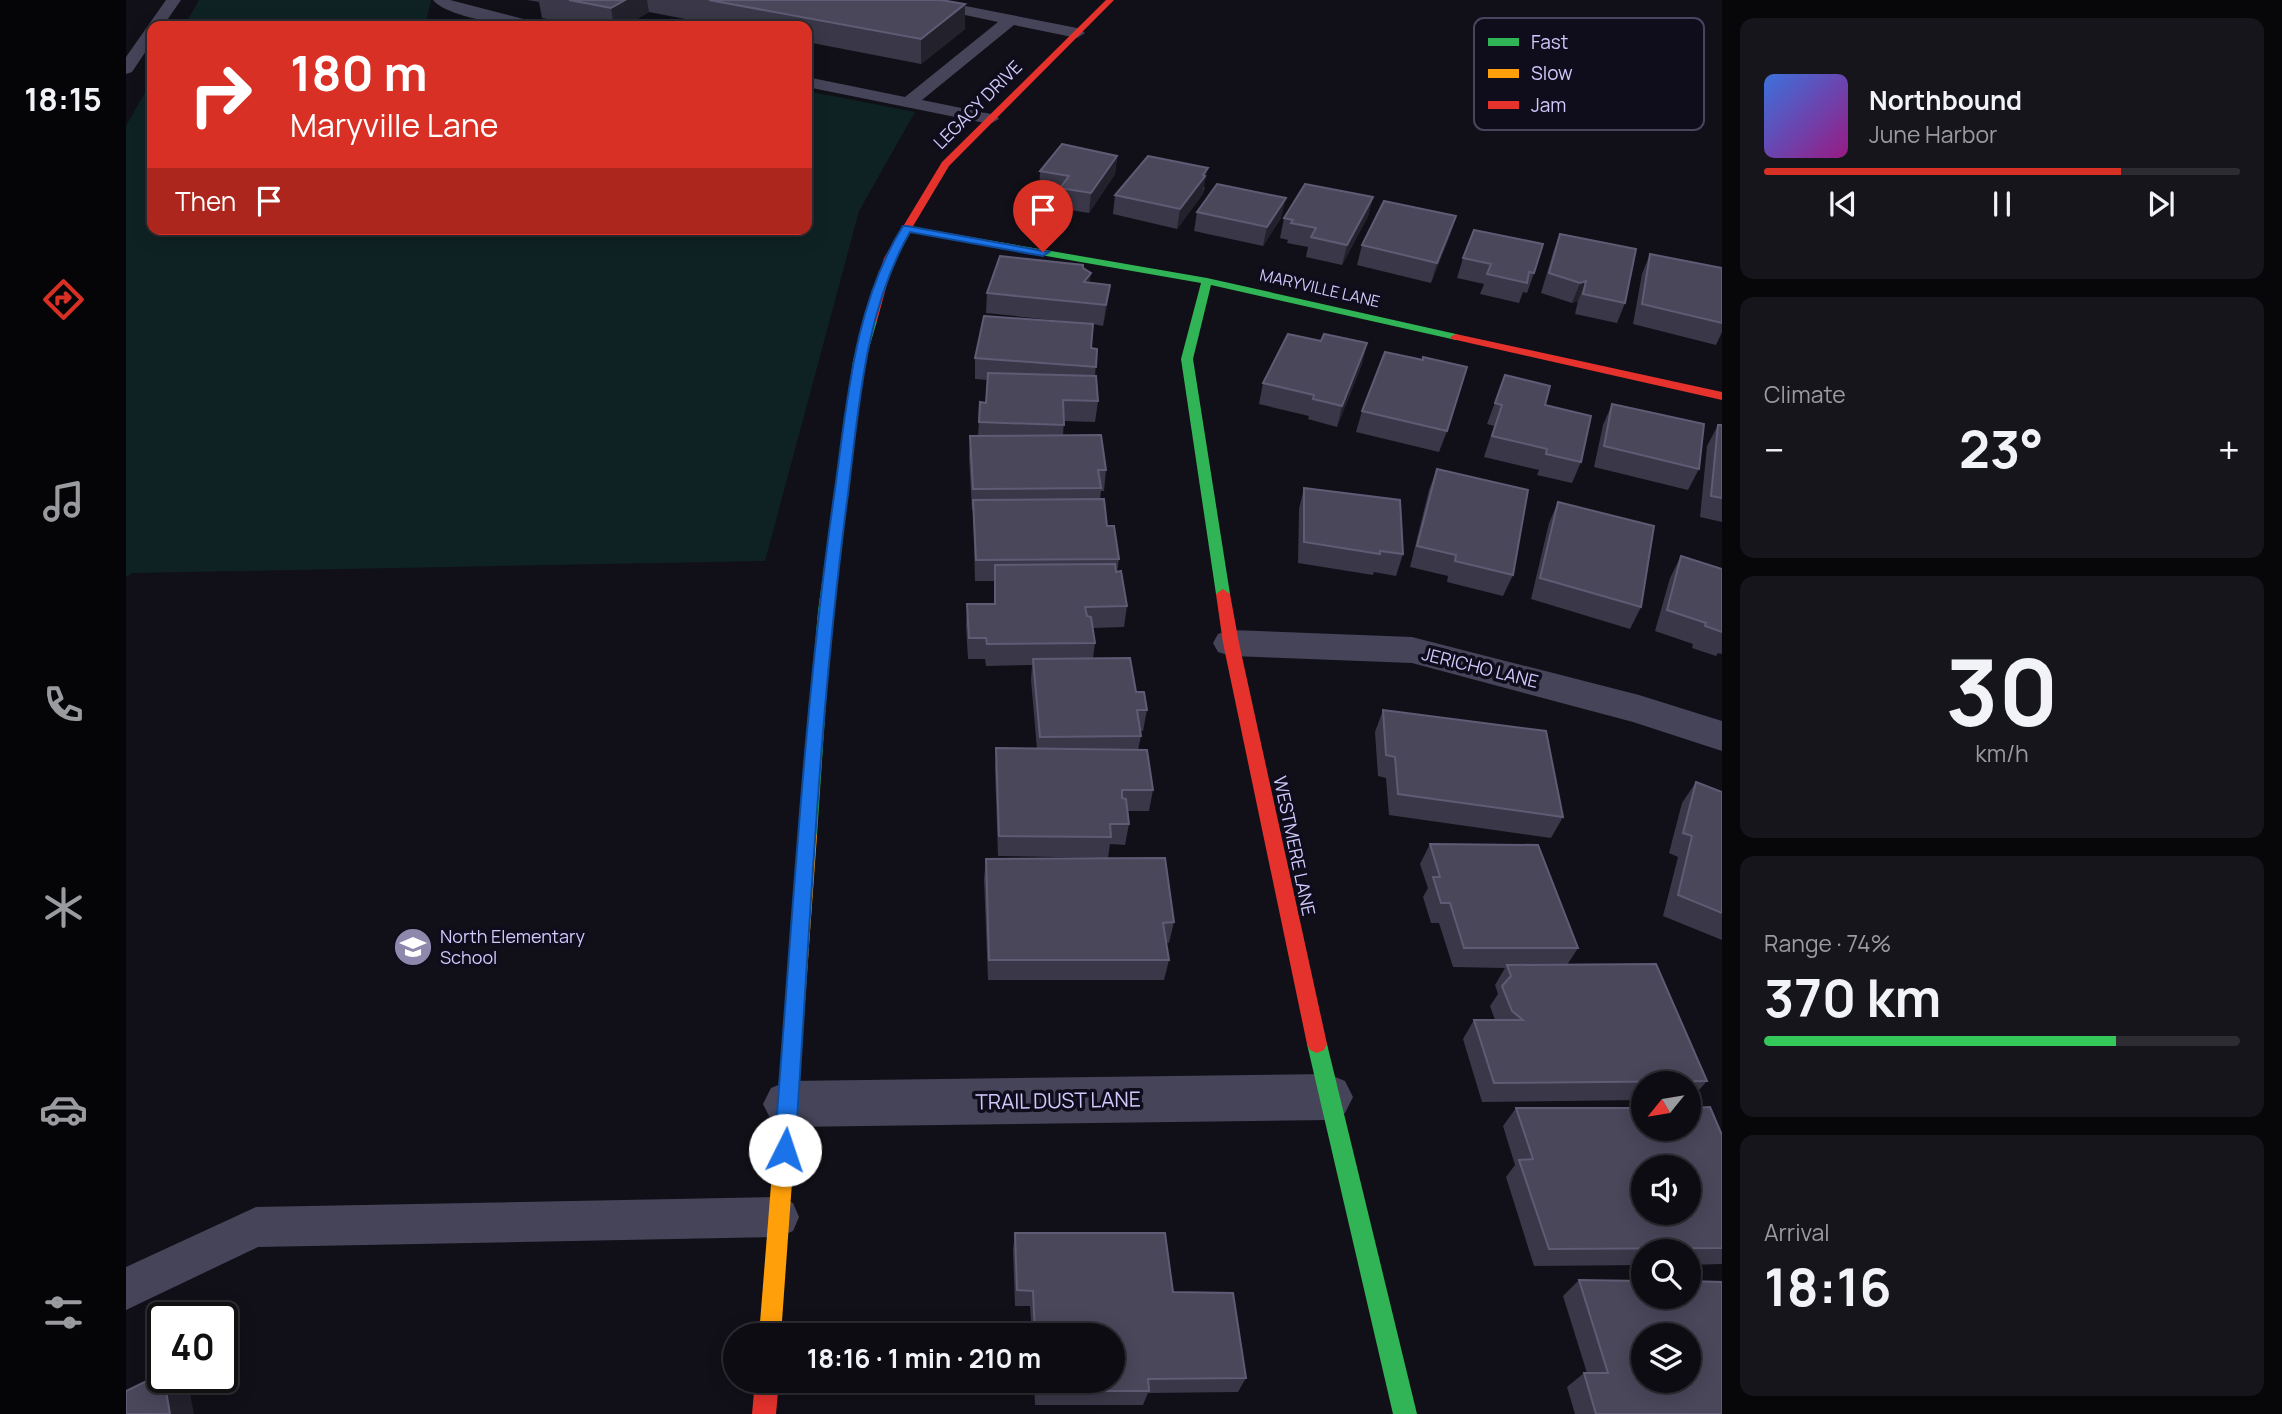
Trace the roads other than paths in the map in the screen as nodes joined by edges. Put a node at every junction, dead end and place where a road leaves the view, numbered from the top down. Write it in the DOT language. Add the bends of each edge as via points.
graph roads {
  1 [pos="174,0"];
  2 [pos="440,0"];
  3 [pos="913,0"];
  4 [pos="1110,0"];
  5 [pos="1010,20"];
  6 [pos="159,21"];
  7 [pos="514,21"];
  8 [pos="1077,33"];
  9 [pos="147,38"];
  10 [pos="126,69"];
  11 [pos="812,83"];
  12 [pos="908,103"];
  13 [pos="990,119"];
  14 [pos="907,229"];
  15 [pos="1207,281"];
  16 [pos="1722,396"];
  17 [pos="1231,643"];
  18 [pos="1722,736"];
  19 [pos="1328,1097"];
  20 [pos="788,1104"];
  21 [pos="779,1217"];
  22 [pos="126,1289"];
  23 [pos="772,1323"];
  24 [pos="766,1393"];
  25 [pos="765,1414"];
  26 [pos="1405,1414"];
  1 -- 6 [label="lane"];
  2 -- 7 [label="lane"];
  3 -- 5 [label="lane"];
  4 -- 8 [label="street, LEGACY DRIVE"];
  5 -- 8 [label="lane"];
  5 -- 12 [label="lane"];
  8 -- 13 [label="street, LEGACY DRIVE"];
  9 -- 10 [label="lane"];
  11 -- 12 [label="lane"];
  12 -- 13 [label="lane"];
  13 -- 14 [label="street, LEGACY DRIVE" via="945,164"];
  14 -- 15 [label="street, MARYVILLE LANE"];
  14 -- 20 [label="street, LEGACY DRIVE" via="890,258 859,361 848,440 825,611"];
  15 -- 16 [label="street, MARYVILLE LANE"];
  15 -- 17 [label="street, WESTMERE LANE" via="1187,359"];
  17 -- 18 [label="street, JERICHO LANE" via="1412,650 1639,709"];
  17 -- 19 [label="street, WESTMERE LANE"];
  19 -- 20 [label="street, TRAIL DUST LANE"];
  19 -- 26 [label="street, WESTMERE LANE"];
  20 -- 21 [label="street, LEGACY DRIVE"];
  21 -- 22 [label="lane" via="256,1227"];
  21 -- 23 [label="street, LEGACY DRIVE"];
  24 -- 25 [label="street"];
}
